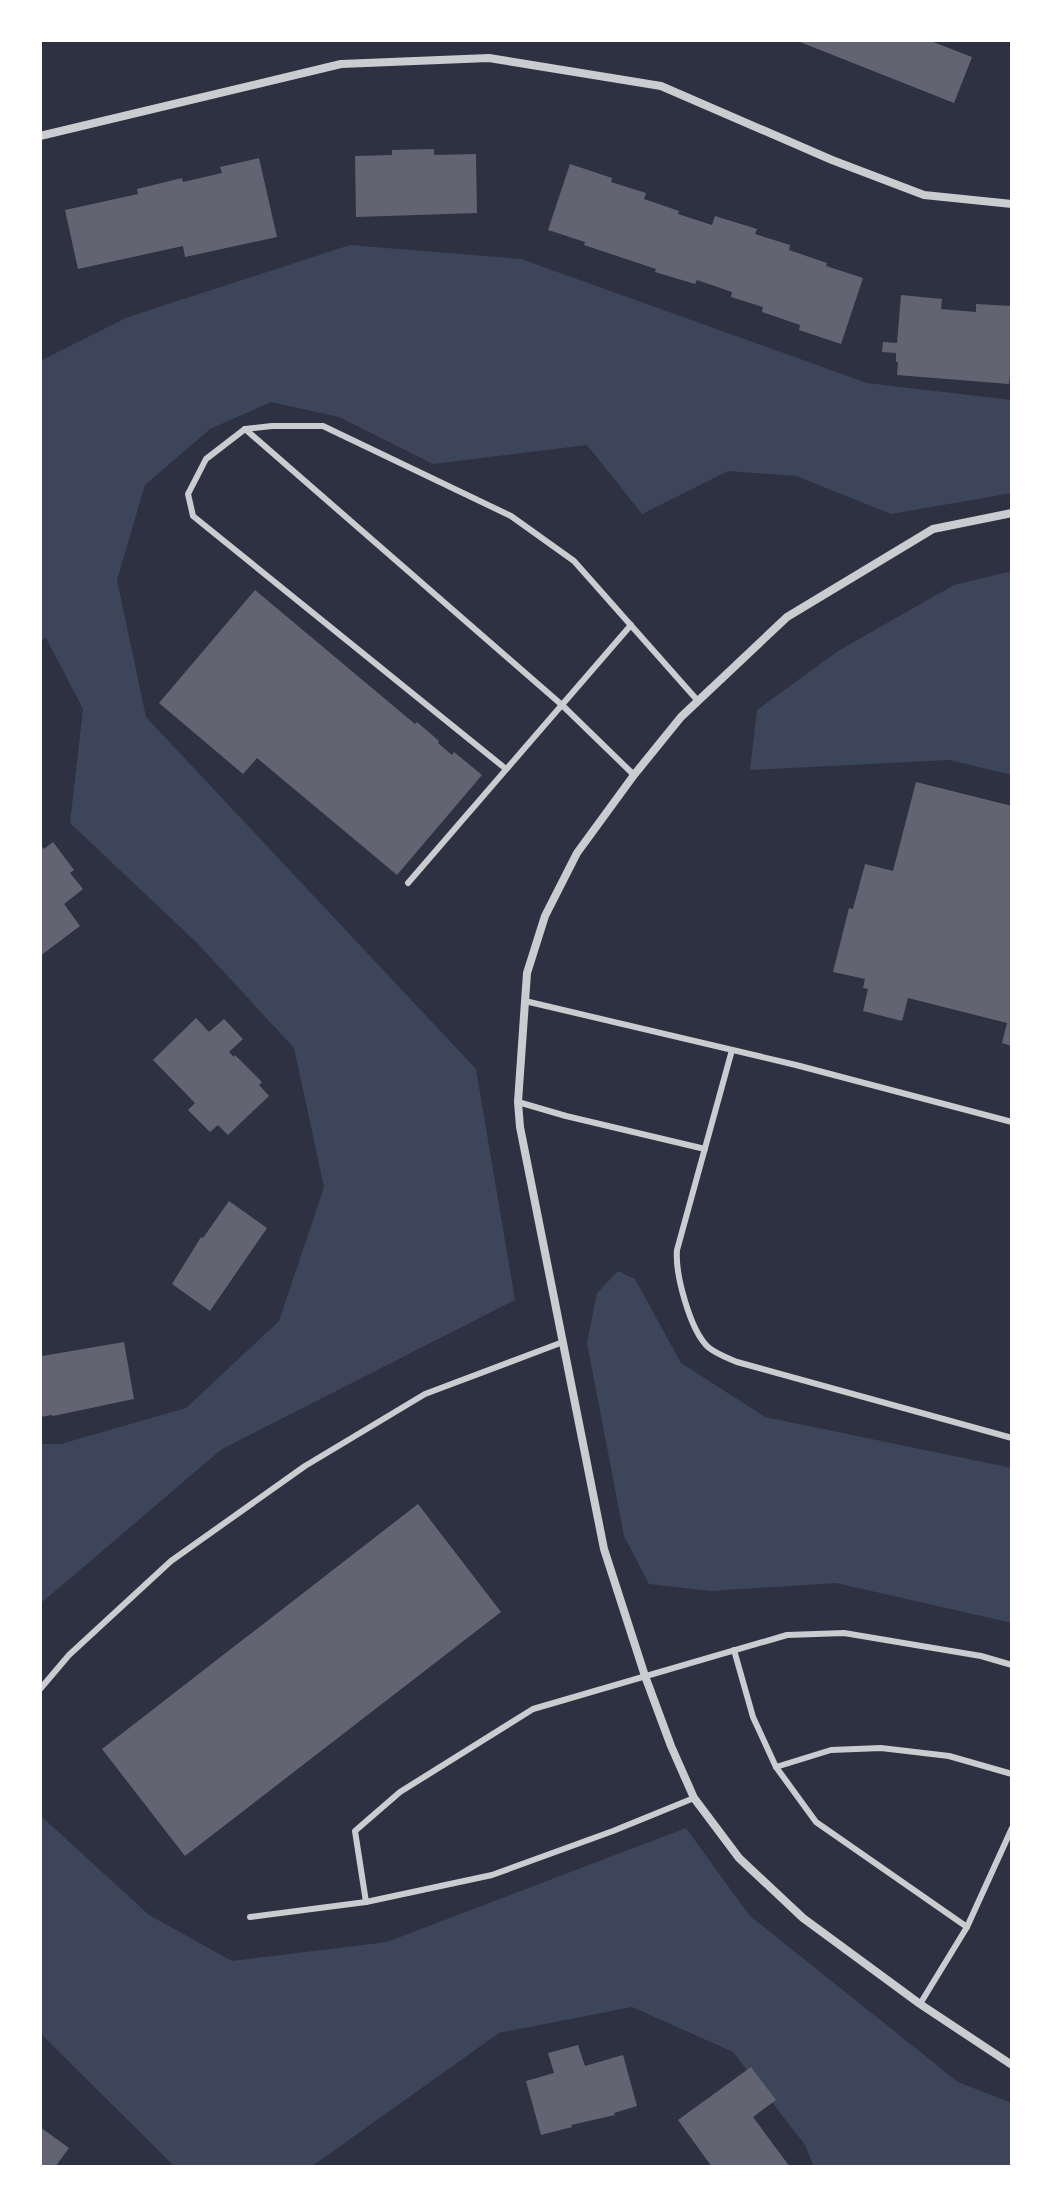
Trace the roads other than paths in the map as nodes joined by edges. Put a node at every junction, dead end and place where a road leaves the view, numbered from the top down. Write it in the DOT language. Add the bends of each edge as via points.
graph roads {
  1 [pos="40,136"];
  2 [pos="1012,204"];
  3 [pos="245,429"];
  4 [pos="1012,513"];
  5 [pos="631,625"];
  6 [pos="698,701"];
  7 [pos="562,705"];
  8 [pos="506,769"];
  9 [pos="634,775"];
  10 [pos="408,883"];
  11 [pos="525,1001"];
  12 [pos="732,1050"];
  13 [pos="518,1102"];
  14 [pos="1012,1122"];
  15 [pos="705,1149"];
  16 [pos="563,1342"];
  17 [pos="1012,1438"];
  18 [pos="734,1650"];
  19 [pos="1012,1665"];
  20 [pos="645,1676"];
  21 [pos="41,1688"];
  22 [pos="776,1767"];
  23 [pos="1012,1774"];
  24 [pos="694,1798"];
  25 [pos="1012,1828"];
  26 [pos="366,1902"];
  27 [pos="250,1917"];
  28 [pos="967,1927"];
  29 [pos="920,2004"];
  30 [pos="1012,2065"];
  1 -- 2 [label="street" via="341,64 489,58 661,86 924,195"];
  3 -- 5 [label="lane" via="323,426 511,516 574,561"];
  3 -- 7 [label="lane"];
  3 -- 8 [label="lane" via="206,459 188,494 193,516"];
  4 -- 6 [label="street" via="933,529 787,617"];
  5 -- 6 [label="lane"];
  5 -- 7 [label="lane"];
  6 -- 9 [label="street"];
  7 -- 8 [label="lane"];
  7 -- 9 [label="lane"];
  8 -- 10 [label="lane"];
  9 -- 11 [label="street" via="577,853 545,916 527,973"];
  11 -- 12 [label="lane"];
  11 -- 13 [label="street"];
  12 -- 14 [label="lane"];
  12 -- 15 [label="lane"];
  13 -- 15 [label="lane"];
  13 -- 16 [label="street"];
  15 -- 17 [label="lane" via="676,1266 697,1333 710,1349 737,1362"];
  16 -- 20 [label="street" via="604,1549"];
  16 -- 21 [label="lane" via="425,1394 305,1466 171,1561 69,1655"];
  18 -- 19 [label="lane" via="787,1635 844,1633"];
  18 -- 20 [label="lane"];
  18 -- 22 [label="lane" via="753,1717"];
  20 -- 24 [label="street"];
  20 -- 26 [label="lane" via="533,1709 400,1792 355,1831"];
  22 -- 23 [label="lane" via="831,1750 881,1748 949,1756"];
  22 -- 28 [label="lane" via="816,1822"];
  24 -- 26 [label="lane" via="492,1875"];
  24 -- 29 [label="street" via="739,1858 792,1908"];
  25 -- 28 [label="lane"];
  26 -- 27 [label="lane"];
  28 -- 29 [label="lane"];
  29 -- 30 [label="street"];
}
